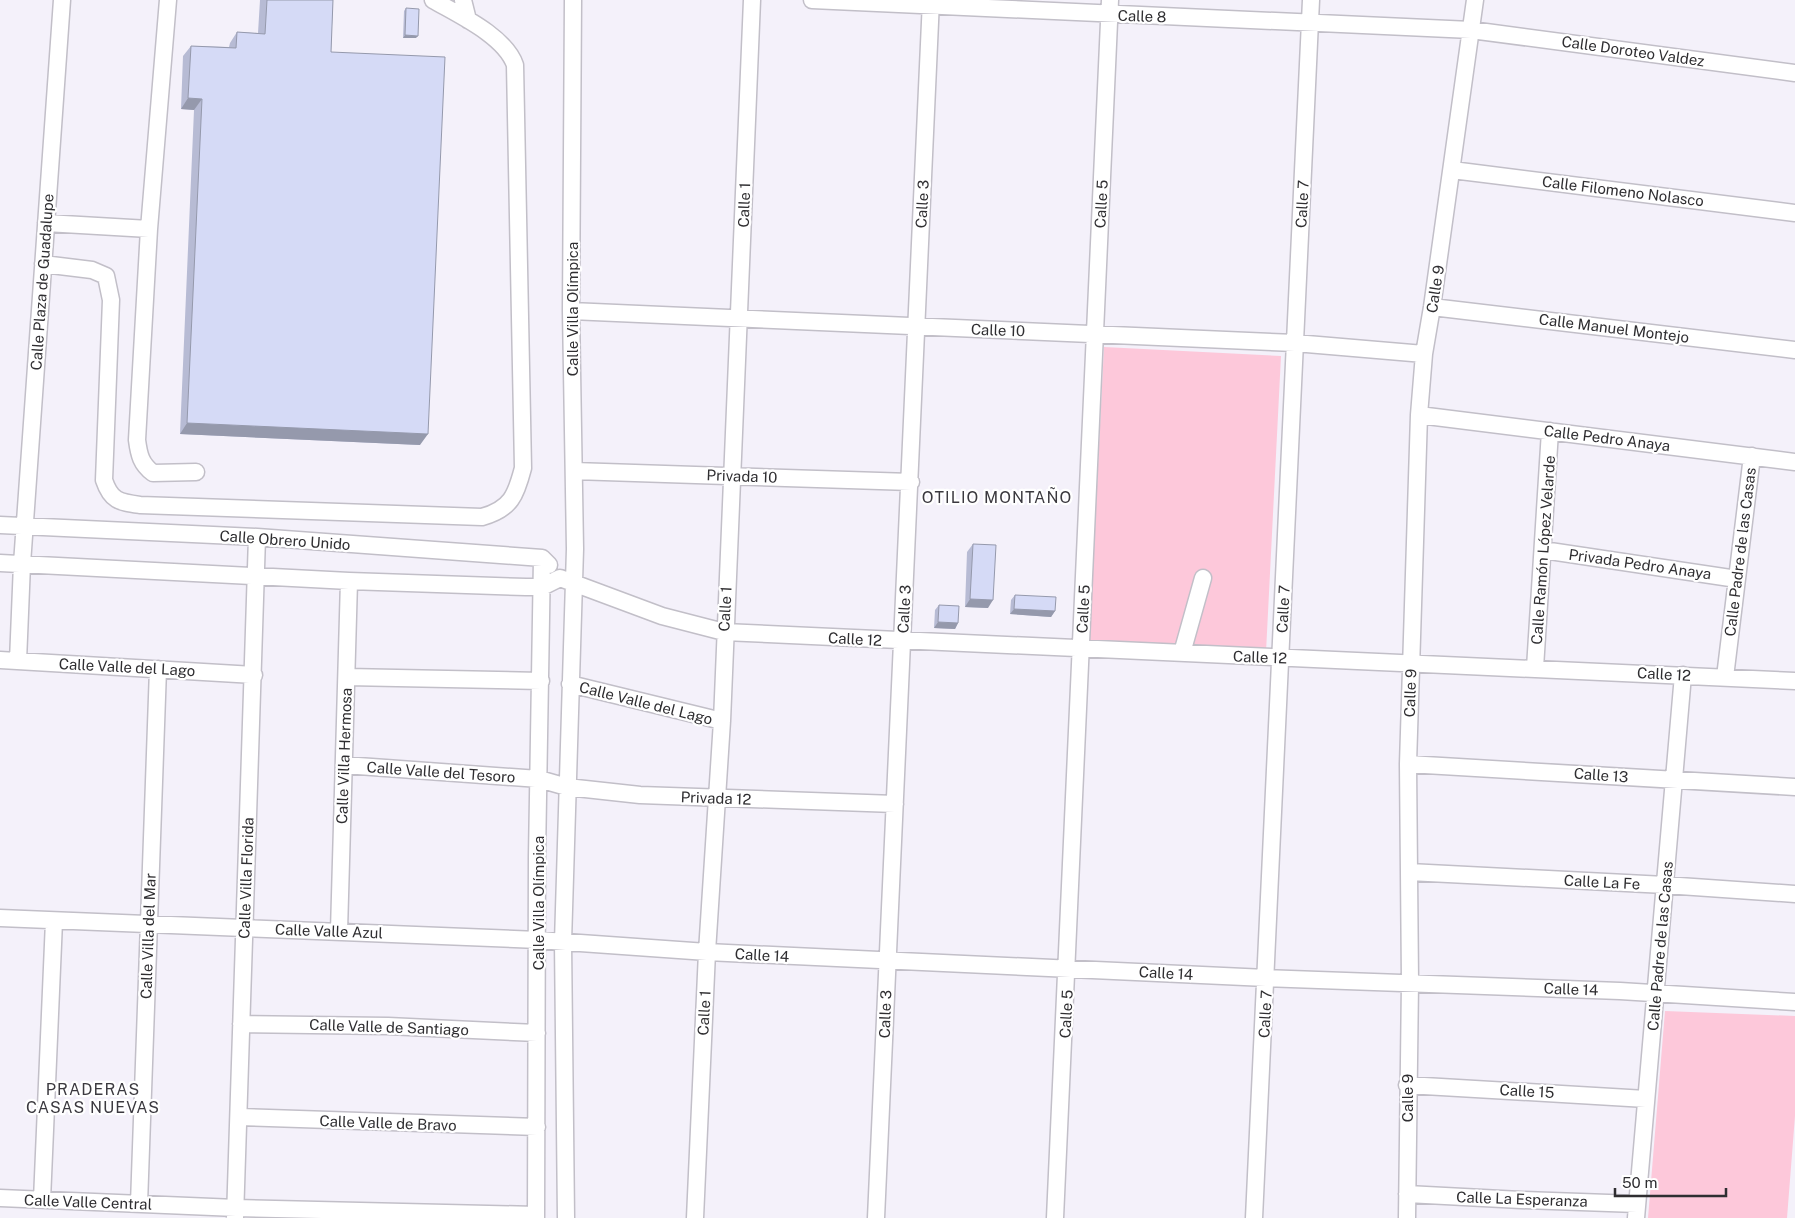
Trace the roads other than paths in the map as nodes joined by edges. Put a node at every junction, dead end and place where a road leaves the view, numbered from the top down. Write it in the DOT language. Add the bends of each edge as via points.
graph roads {
  1 [pos="62,0"];
  2 [pos="168,0"];
  3 [pos="433,0"];
  4 [pos="464,0"];
  5 [pos="573,0"];
  6 [pos="752,0"];
  7 [pos="812,0"];
  8 [pos="1311,0"];
  9 [pos="1475,0"];
  10 [pos="931,3"];
  11 [pos="1110,7"];
  12 [pos="468,20"];
  13 [pos="1310,22"];
  14 [pos="1471,30"];
  15 [pos="1795,73"];
  16 [pos="1452,170"];
  17 [pos="1795,213"];
  18 [pos="46,223"];
  19 [pos="150,229"];
  20 [pos="43,264"];
  21 [pos="1432,307"];
  22 [pos="571,310"];
  23 [pos="739,319"];
  24 [pos="917,326"];
  25 [pos="1095,334"];
  26 [pos="1295,343"];
  27 [pos="1795,350"];
  28 [pos="1424,354"];
  29 [pos="1419,415"];
  30 [pos="1550,431"];
  31 [pos="1752,456"];
  32 [pos="1795,462"];
  33 [pos="574,471"];
  34 [pos="196,472"];
  35 [pos="732,475"];
  36 [pos="911,482"];
  37 [pos="0,524"];
  38 [pos="24,526"];
  39 [pos="257,537"];
  40 [pos="1543,550"];
  41 [pos="542,558"];
  42 [pos="0,562"];
  43 [pos="22,564"];
  44 [pos="256,576"];
  45 [pos="1203,578"];
  46 [pos="1737,579"];
  47 [pos="350,581"];
  48 [pos="567,581"];
  49 [pos="542,587"];
  50 [pos="724,632"];
  51 [pos="903,641"];
  52 [pos="1081,649"];
  53 [pos="1182,654"];
  54 [pos="1280,658"];
  55 [pos="0,660"];
  56 [pos="18,661"];
  57 [pos="1411,663"];
  58 [pos="1535,668"];
  59 [pos="158,669"];
  60 [pos="254,674"];
  61 [pos="1683,675"];
  62 [pos="347,677"];
  63 [pos="1725,678"];
  64 [pos="541,681"];
  65 [pos="1795,682"];
  66 [pos="570,684"];
  67 [pos="722,721"];
  68 [pos="1408,764"];
  69 [pos="344,766"];
  70 [pos="539,779"];
  71 [pos="1674,780"];
  72 [pos="566,787"];
  73 [pos="1795,787"];
  74 [pos="717,798"];
  75 [pos="895,804"];
  76 [pos="1410,872"];
  77 [pos="1665,885"];
  78 [pos="1795,894"];
  79 [pos="0,918"];
  80 [pos="54,921"];
  81 [pos="149,925"];
  82 [pos="244,928"];
  83 [pos="339,931"];
  84 [pos="538,940"];
  85 [pos="563,942"];
  86 [pos="706,952"];
  87 [pos="888,960"];
  88 [pos="1068,968"];
  89 [pos="1266,978"];
  90 [pos="1410,982"];
  91 [pos="1656,994"];
  92 [pos="1795,1002"];
  93 [pos="242,1024"];
  94 [pos="537,1033"];
  95 [pos="1407,1085"];
  96 [pos="1646,1099"];
  97 [pos="239,1117"];
  98 [pos="537,1127"];
  99 [pos="1407,1194"];
  100 [pos="0,1198"];
  101 [pos="42,1200"];
  102 [pos="139,1204"];
  103 [pos="1637,1211"];
  104 [pos="235,1213"];
  105 [pos="536,1216"];
  106 [pos="566,1218"];
  107 [pos="695,1218"];
  108 [pos="876,1218"];
  109 [pos="1055,1218"];
  110 [pos="1254,1218"];
  111 [pos="1407,1218"];
  1 -- 18 [label="street, Calle Plaza de Guadalupe"];
  2 -- 19 [label="street"];
  3 -- 12 [label="street"];
  4 -- 12 [label="street"];
  5 -- 22 [label="street, Calle Villa Olímpica"];
  6 -- 23 [label="street, Calle 1"];
  7 -- 10 [label="street, Calle 8"];
  8 -- 13 [label="street, Calle 7"];
  9 -- 14 [label="street, Calle 9"];
  10 -- 11 [label="street, Calle 8"];
  10 -- 24 [label="street, Calle 3"];
  11 -- 13 [label="street, Calle 8"];
  11 -- 25 [label="street, Calle 5"];
  12 -- 20 [label="street" via="507,49 515,65 523,468 518,489 508,504 496,513 482,516 140,506 114,499 104,480 111,300 106,276 92,270"];
  13 -- 14 [label="street, Calle 8"];
  13 -- 26 [label="street, Calle 7"];
  14 -- 15 [label="street, Calle Doroteo Valdez"];
  14 -- 16 [label="street, Calle 9"];
  16 -- 17 [label="street, Calle Filomeno Nolasco"];
  16 -- 21 [label="street, Calle 9"];
  18 -- 19 [label="street"];
  18 -- 20 [label="street, Calle Plaza de Guadalupe"];
  19 -- 34 [label="street" via="137,440 139,455 144,466 153,473"];
  20 -- 38 [label="street, Calle Plaza de Guadalupe"];
  21 -- 27 [label="street, Calle Manuel Montejo"];
  21 -- 28 [label="street, Calle 9"];
  22 -- 23 [label="street, Calle 10"];
  22 -- 33 [label="street, Calle Villa Olímpica"];
  23 -- 24 [label="street, Calle 10"];
  23 -- 35 [label="street, Calle 1"];
  24 -- 25 [label="street, Calle 10"];
  24 -- 36 [label="street, Calle 3"];
  25 -- 26 [label="street, Calle 10"];
  25 -- 52 [label="street, Calle 5"];
  26 -- 28 [label="street, Calle 10"];
  26 -- 54 [label="street, Calle 7"];
  28 -- 29 [label="street, Calle 9"];
  29 -- 30 [label="street, Calle Pedro Anaya"];
  29 -- 57 [label="street, Calle 9"];
  30 -- 31 [label="street, Calle Pedro Anaya"];
  30 -- 40 [label="street, Calle Ramón López Velarde"];
  31 -- 32 [label="street, Calle Pedro Anaya"];
  31 -- 46 [label="street, Calle Padre de las Casas"];
  33 -- 35 [label="street, Privada 10"];
  33 -- 48 [label="street, Calle Villa Olímpica"];
  35 -- 36 [label="street, Privada 10"];
  35 -- 50 [label="street, Calle 1"];
  36 -- 51 [label="street, Calle 3"];
  37 -- 38 [label="street, Calle Obrero Unido"];
  38 -- 39 [label="street, Calle Obrero Unido"];
  38 -- 43 [label="street, Calle Plaza de Guadalupe"];
  39 -- 41 [label="street, Calle Obrero Unido"];
  39 -- 44 [label="street, Calle Villa Florida"];
  40 -- 46 [label="street, Privada Pedro Anaya"];
  40 -- 58 [label="street, Calle Ramón López Velarde"];
  41 -- 48 [label="street"];
  41 -- 49 [label="street, Calle Villa Olímpica"];
  42 -- 43 [label="street"];
  43 -- 44 [label="street"];
  43 -- 56 [label="street, Calle Plaza de Guadalupe"];
  44 -- 47 [label="street"];
  44 -- 60 [label="street, Calle Villa Florida"];
  45 -- 53 [label="street"];
  46 -- 63 [label="street, Calle Padre de las Casas"];
  47 -- 49 [label="street"];
  47 -- 62 [label="street, Calle Villa Hermosa"];
  48 -- 49 [label="street"];
  48 -- 50 [label="street" via="654,614"];
  48 -- 66 [label="street, Calle Villa Olímpica"];
  49 -- 64 [label="street, Calle Villa Olímpica"];
  50 -- 51 [label="street, Calle 12"];
  50 -- 67 [label="street, Calle 1"];
  51 -- 52 [label="street, Calle 12"];
  51 -- 75 [label="street, Calle 3"];
  52 -- 53 [label="street, Calle 12"];
  52 -- 88 [label="street, Calle 5"];
  53 -- 54 [label="street, Calle 12"];
  54 -- 57 [label="street, Calle 12"];
  54 -- 89 [label="street, Calle 7"];
  55 -- 56 [label="street, Calle Valle del Lago"];
  56 -- 59 [label="street, Calle Valle del Lago"];
  57 -- 58 [label="street, Calle 12"];
  57 -- 68 [label="street, Calle 9"];
  58 -- 61 [label="street, Calle 12"];
  59 -- 60 [label="street, Calle Valle del Lago"];
  59 -- 81 [label="street, Calle Villa del Mar"];
  60 -- 82 [label="street, Calle Villa Florida"];
  61 -- 63 [label="street, Calle 12"];
  61 -- 71 [label="street, Calle Padre de las Casas"];
  62 -- 64 [label="street"];
  62 -- 69 [label="street, Calle Villa Hermosa"];
  63 -- 65 [label="street, Calle 12"];
  64 -- 70 [label="street, Calle Villa Olímpica"];
  66 -- 67 [label="street, Calle Valle del Lago"];
  66 -- 72 [label="street, Calle Villa Olímpica"];
  67 -- 74 [label="street, Calle 1"];
  68 -- 71 [label="street, Calle 13"];
  68 -- 76 [label="street, Calle 9"];
  69 -- 70 [label="street, Calle Valle del Tesoro"];
  69 -- 83 [label="street, Calle Villa Hermosa"];
  70 -- 72 [label="street, Privada 12"];
  70 -- 84 [label="street, Calle Villa Olímpica"];
  71 -- 73 [label="street, Calle 13"];
  71 -- 77 [label="street, Calle Padre de las Casas"];
  72 -- 74 [label="street, Privada 12"];
  72 -- 85 [label="street, Calle Villa Olímpica"];
  74 -- 75 [label="street, Privada 12"];
  74 -- 86 [label="street, Calle 1"];
  75 -- 87 [label="street, Calle 3"];
  76 -- 77 [label="street, Calle La Fe"];
  76 -- 90 [label="street, Calle 9"];
  77 -- 78 [label="street, Calle La Fe"];
  77 -- 91 [label="street, Calle Padre de las Casas"];
  79 -- 80 [label="street, Calle Valle Azul"];
  80 -- 81 [label="street, Calle Valle Azul"];
  80 -- 101 [label="street"];
  81 -- 82 [label="street, Calle Valle Azul"];
  81 -- 102 [label="street, Calle Villa del Mar"];
  82 -- 83 [label="street, Calle Valle Azul"];
  82 -- 93 [label="street, Calle Villa Florida"];
  83 -- 84 [label="street, Calle Valle Azul"];
  84 -- 85 [label="street, Calle 14"];
  84 -- 94 [label="street, Calle Villa Olímpica"];
  85 -- 86 [label="street, Calle 14"];
  85 -- 106 [label="street, Calle Villa Olímpica"];
  86 -- 87 [label="street, Calle 14"];
  86 -- 107 [label="street, Calle 1"];
  87 -- 88 [label="street, Calle 14"];
  87 -- 108 [label="street, Calle 3"];
  88 -- 89 [label="street, Calle 14"];
  88 -- 109 [label="street, Calle 5"];
  89 -- 90 [label="street, Calle 14"];
  89 -- 110 [label="street, Calle 7"];
  90 -- 91 [label="street, Calle 14"];
  90 -- 95 [label="street, Calle 9"];
  91 -- 92 [label="street, Calle 14"];
  91 -- 96 [label="street, Calle Padre de las Casas"];
  93 -- 94 [label="street, Calle Valle de Santiago"];
  93 -- 97 [label="street, Calle Villa Florida"];
  94 -- 98 [label="street, Calle Villa Olímpica"];
  95 -- 96 [label="street, Calle 15"];
  95 -- 99 [label="street, Calle 9"];
  96 -- 103 [label="street, Calle Padre de las Casas"];
  97 -- 98 [label="street, Calle Valle de Bravo"];
  97 -- 104 [label="street, Calle Villa Florida"];
  98 -- 105 [label="street, Calle Villa Olímpica"];
  99 -- 103 [label="street, Calle La Esperanza"];
  99 -- 111 [label="street, Calle 9"];
  100 -- 101 [label="street, Calle Valle Central"];
  101 -- 102 [label="street, Calle Valle Central"];
  102 -- 104 [label="street, Calle Valle Central"];
  104 -- 105 [label="street, Calle Valle Central"];
}
